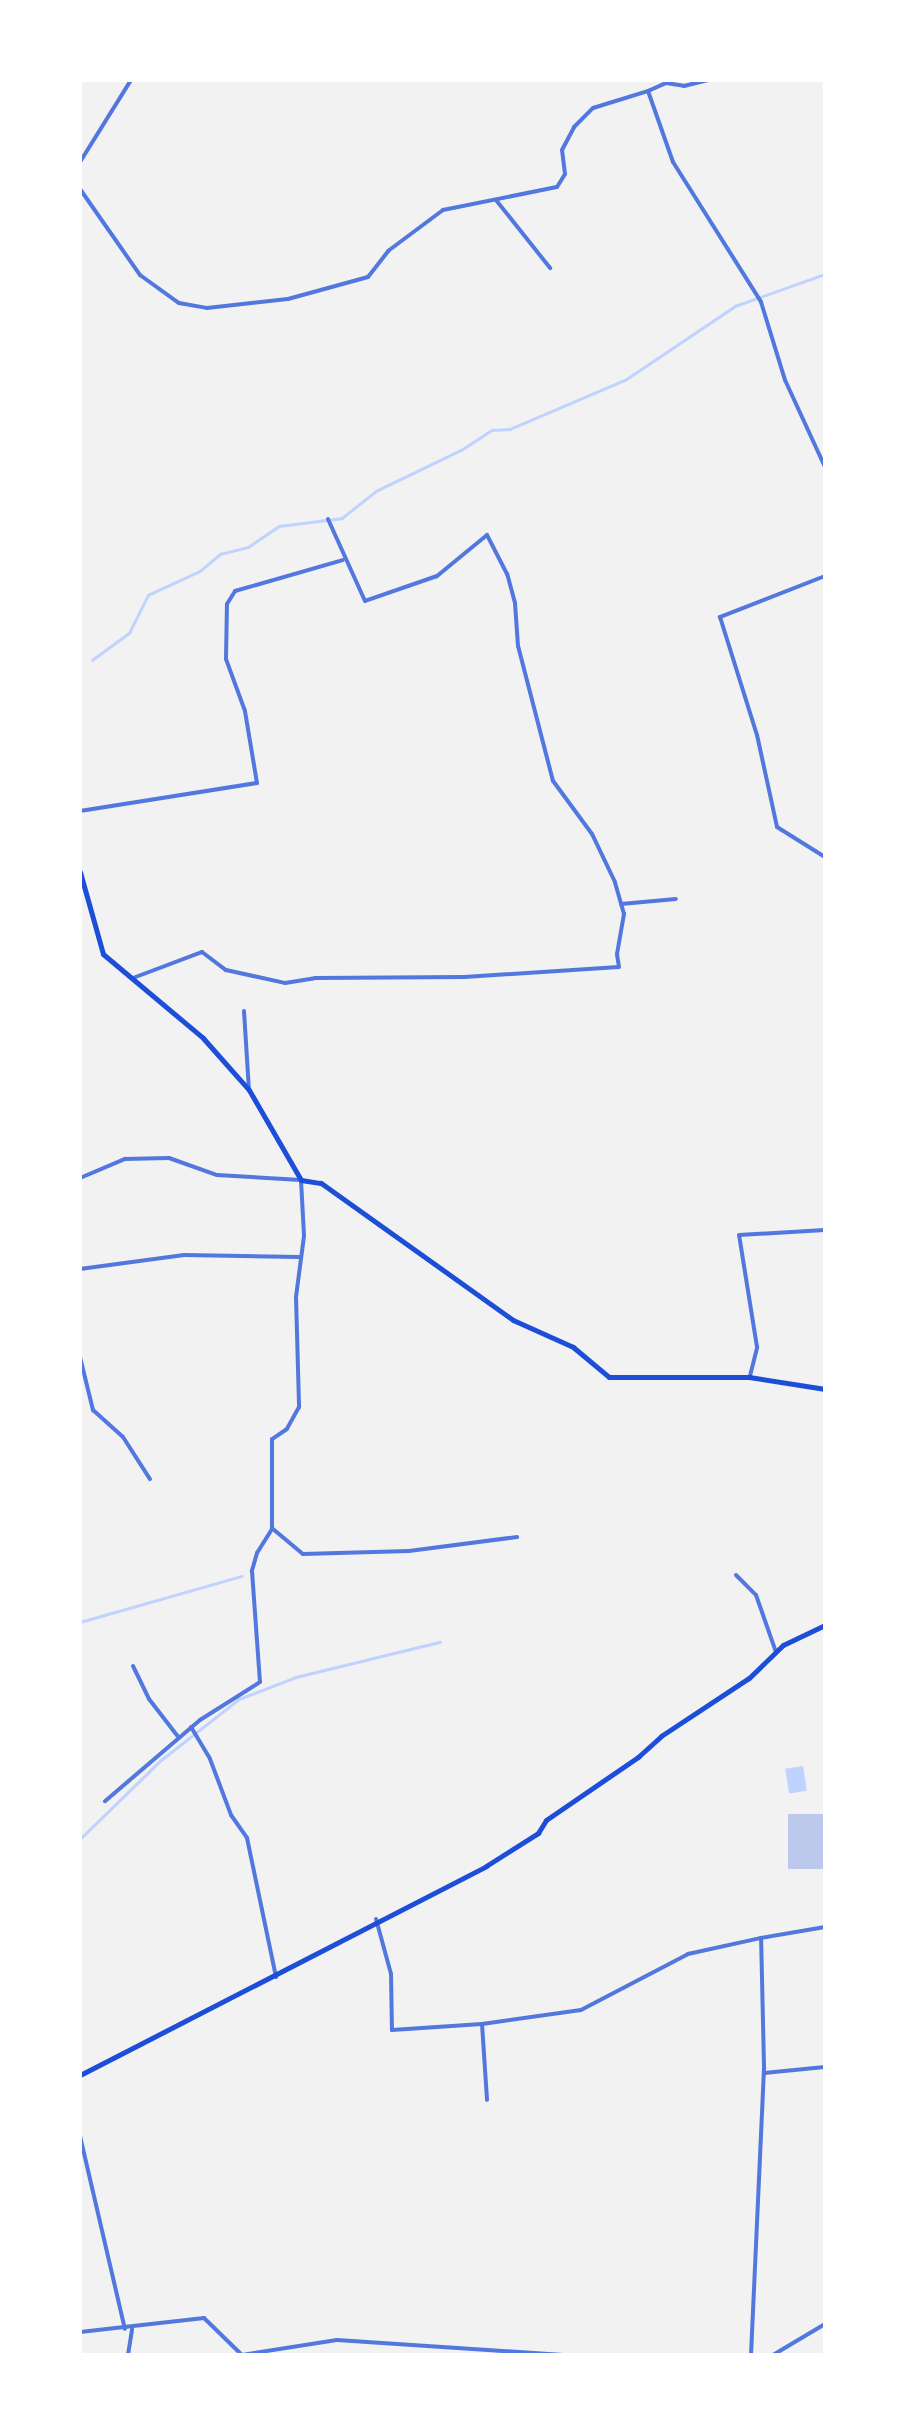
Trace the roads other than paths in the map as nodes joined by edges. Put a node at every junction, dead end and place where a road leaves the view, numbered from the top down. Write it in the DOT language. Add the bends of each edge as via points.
graph roads {
  1 [pos="131,80"];
  2 [pos="708,80"];
  3 [pos="648,90"];
  4 [pos="80,162"];
  5 [pos="80,188"];
  6 [pos="496,200"];
  7 [pos="550,268"];
  8 [pos="825,466"];
  9 [pos="328,519"];
  10 [pos="343,560"];
  11 [pos="825,576"];
  12 [pos="80,811"];
  13 [pos="825,856"];
  14 [pos="80,872"];
  15 [pos="676,898"];
  16 [pos="621,904"];
  17 [pos="132,978"];
  18 [pos="244,1011"];
  19 [pos="249,1090"];
  20 [pos="80,1178"];
  21 [pos="301,1180"];
  22 [pos="825,1230"];
  23 [pos="299,1257"];
  24 [pos="80,1270"];
  25 [pos="80,1357"];
  26 [pos="750,1377"];
  27 [pos="825,1389"];
  28 [pos="150,1479"];
  29 [pos="272,1529"];
  30 [pos="516,1537"];
  31 [pos="736,1574"];
  32 [pos="825,1625"];
  33 [pos="776,1652"];
  34 [pos="133,1666"];
  35 [pos="190,1728"];
  36 [pos="179,1738"];
  37 [pos="105,1802"];
  38 [pos="376,1919"];
  39 [pos="825,1928"];
  40 [pos="761,1938"];
  41 [pos="276,1978"];
  42 [pos="482,2024"];
  43 [pos="825,2068"];
  44 [pos="764,2073"];
  45 [pos="80,2075"];
  46 [pos="487,2100"];
  47 [pos="80,2136"];
  48 [pos="825,2324"];
  49 [pos="128,2329"];
  50 [pos="80,2332"];
  51 [pos="128,2355"];
  52 [pos="242,2355"];
  53 [pos="564,2355"];
  54 [pos="752,2355"];
  55 [pos="773,2355"];
  1 -- 4 [label="street"];
  2 -- 3 [label="street"];
  3 -- 6 [label="street" via="594,108 574,127 562,150 565,174 557,188"];
  3 -- 8 [label="street" via="672,162 762,302 784,380"];
  5 -- 6 [label="street" via="140,274 179,304 207,308 288,299 368,277 388,251 443,210"];
  6 -- 7 [label="street"];
  9 -- 10 [label="street"];
  10 -- 12 [label="street" via="235,591 227,604 226,659 245,711 257,783"];
  10 -- 16 [label="street" via="364,602 436,576 486,536 515,603 518,646 553,781 592,834"];
  11 -- 13 [label="street" via="720,617 778,828"];
  14 -- 17 [label="main road" via="103,954"];
  15 -- 16 [label="street"];
  16 -- 17 [label="street" via="619,967 285,983 226,970 202,952"];
  17 -- 19 [label="main road" via="204,1038"];
  18 -- 19 [label="street"];
  19 -- 21 [label="main road"];
  20 -- 21 [label="street" via="125,1159 169,1158 217,1175"];
  21 -- 23 [label="street"];
  21 -- 26 [label="main road" via="321,1184 513,1320 573,1348 609,1377"];
  22 -- 26 [label="street" via="739,1235 757,1346"];
  23 -- 24 [label="street" via="184,1255"];
  23 -- 29 [label="street" via="300,1408 288,1430 272,1439"];
  25 -- 28 [label="street" via="93,1410"];
  26 -- 27 [label="main road"];
  29 -- 30 [label="street" via="303,1554 410,1551"];
  29 -- 35 [label="street" via="252,1571 260,1682"];
  31 -- 33 [label="street" via="756,1594"];
  32 -- 33 [label="main road"];
  33 -- 38 [label="main road" via="749,1678 546,1820 538,1833 448,1887"];
  34 -- 36 [label="street" via="148,1699"];
  35 -- 36 [label="street"];
  35 -- 41 [label="street" via="248,1838"];
  36 -- 37 [label="street"];
  38 -- 41 [label="main road"];
  38 -- 42 [label="street" via="390,1974 392,2030"];
  39 -- 40 [label="street"];
  40 -- 42 [label="street" via="688,1954 582,2010"];
  40 -- 44 [label="street"];
  41 -- 45 [label="main road"];
  42 -- 46 [label="street"];
  43 -- 44 [label="street"];
  44 -- 54 [label="street"];
  47 -- 49 [label="street"];
  48 -- 55 [label="street"];
  49 -- 50 [label="street"];
  49 -- 51 [label="street"];
  49 -- 52 [label="street" via="204,2318"];
  52 -- 53 [label="street" via="337,2340"];
}
